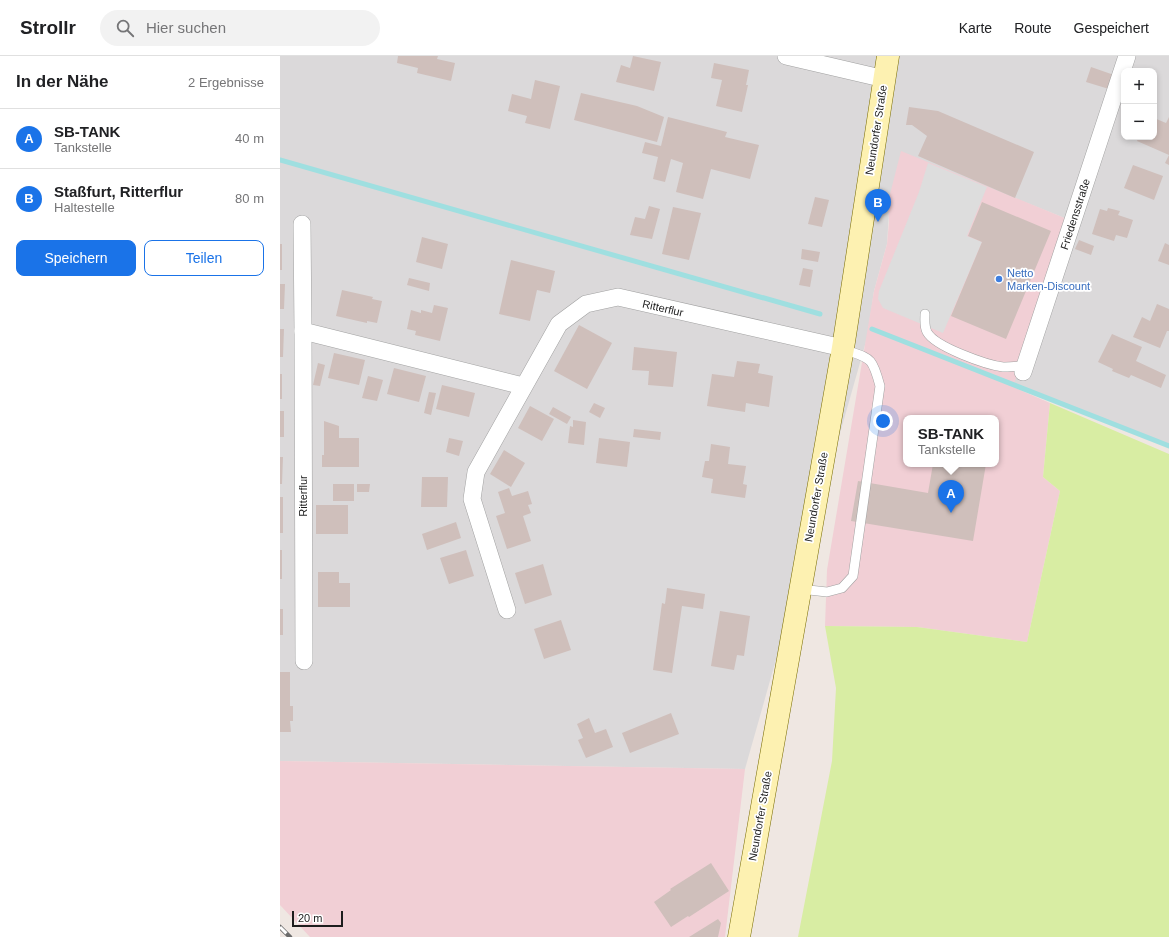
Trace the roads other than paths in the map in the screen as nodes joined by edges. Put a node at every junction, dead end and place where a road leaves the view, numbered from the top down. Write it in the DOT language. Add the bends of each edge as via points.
graph roads {
  1 [pos="786,56"];
  2 [pos="888,56"];
  3 [pos="1127,56"];
  4 [pos="885,79"];
  5 [pos="302,224"];
  6 [pos="926,314"];
  7 [pos="303,331"];
  8 [pos="843,348"];
  9 [pos="1024,369"];
  10 [pos="523,386"];
  11 [pos="800,589"];
  12 [pos="507,610"];
  13 [pos="304,661"];
  14 [pos="739,937"];
  1 -- 4 [label="street"];
  2 -- 4 [label="main road, Neundorfer Straße"];
  3 -- 9 [label="street, Friedensstraße"];
  4 -- 8 [label="main road, Neundorfer Straße"];
  5 -- 7 [label="street, Ritterflur"];
  6 -- 9 [label="lane" via="927,332 934,340 988,364"];
  7 -- 10 [label="street"];
  7 -- 13 [label="street, Ritterflur"];
  8 -- 10 [label="street, Ritterflur" via="618,297 586,304 560,324"];
  8 -- 11 [label="main road, Neundorfer Straße"];
  8 -- 11 [label="lane" via="868,358 875,366 880,386 853,576 842,588 827,592"];
  10 -- 12 [label="street, Ritterflur" via="476,472 472,499"];
  11 -- 14 [label="main road, Neundorfer Straße"];
}
